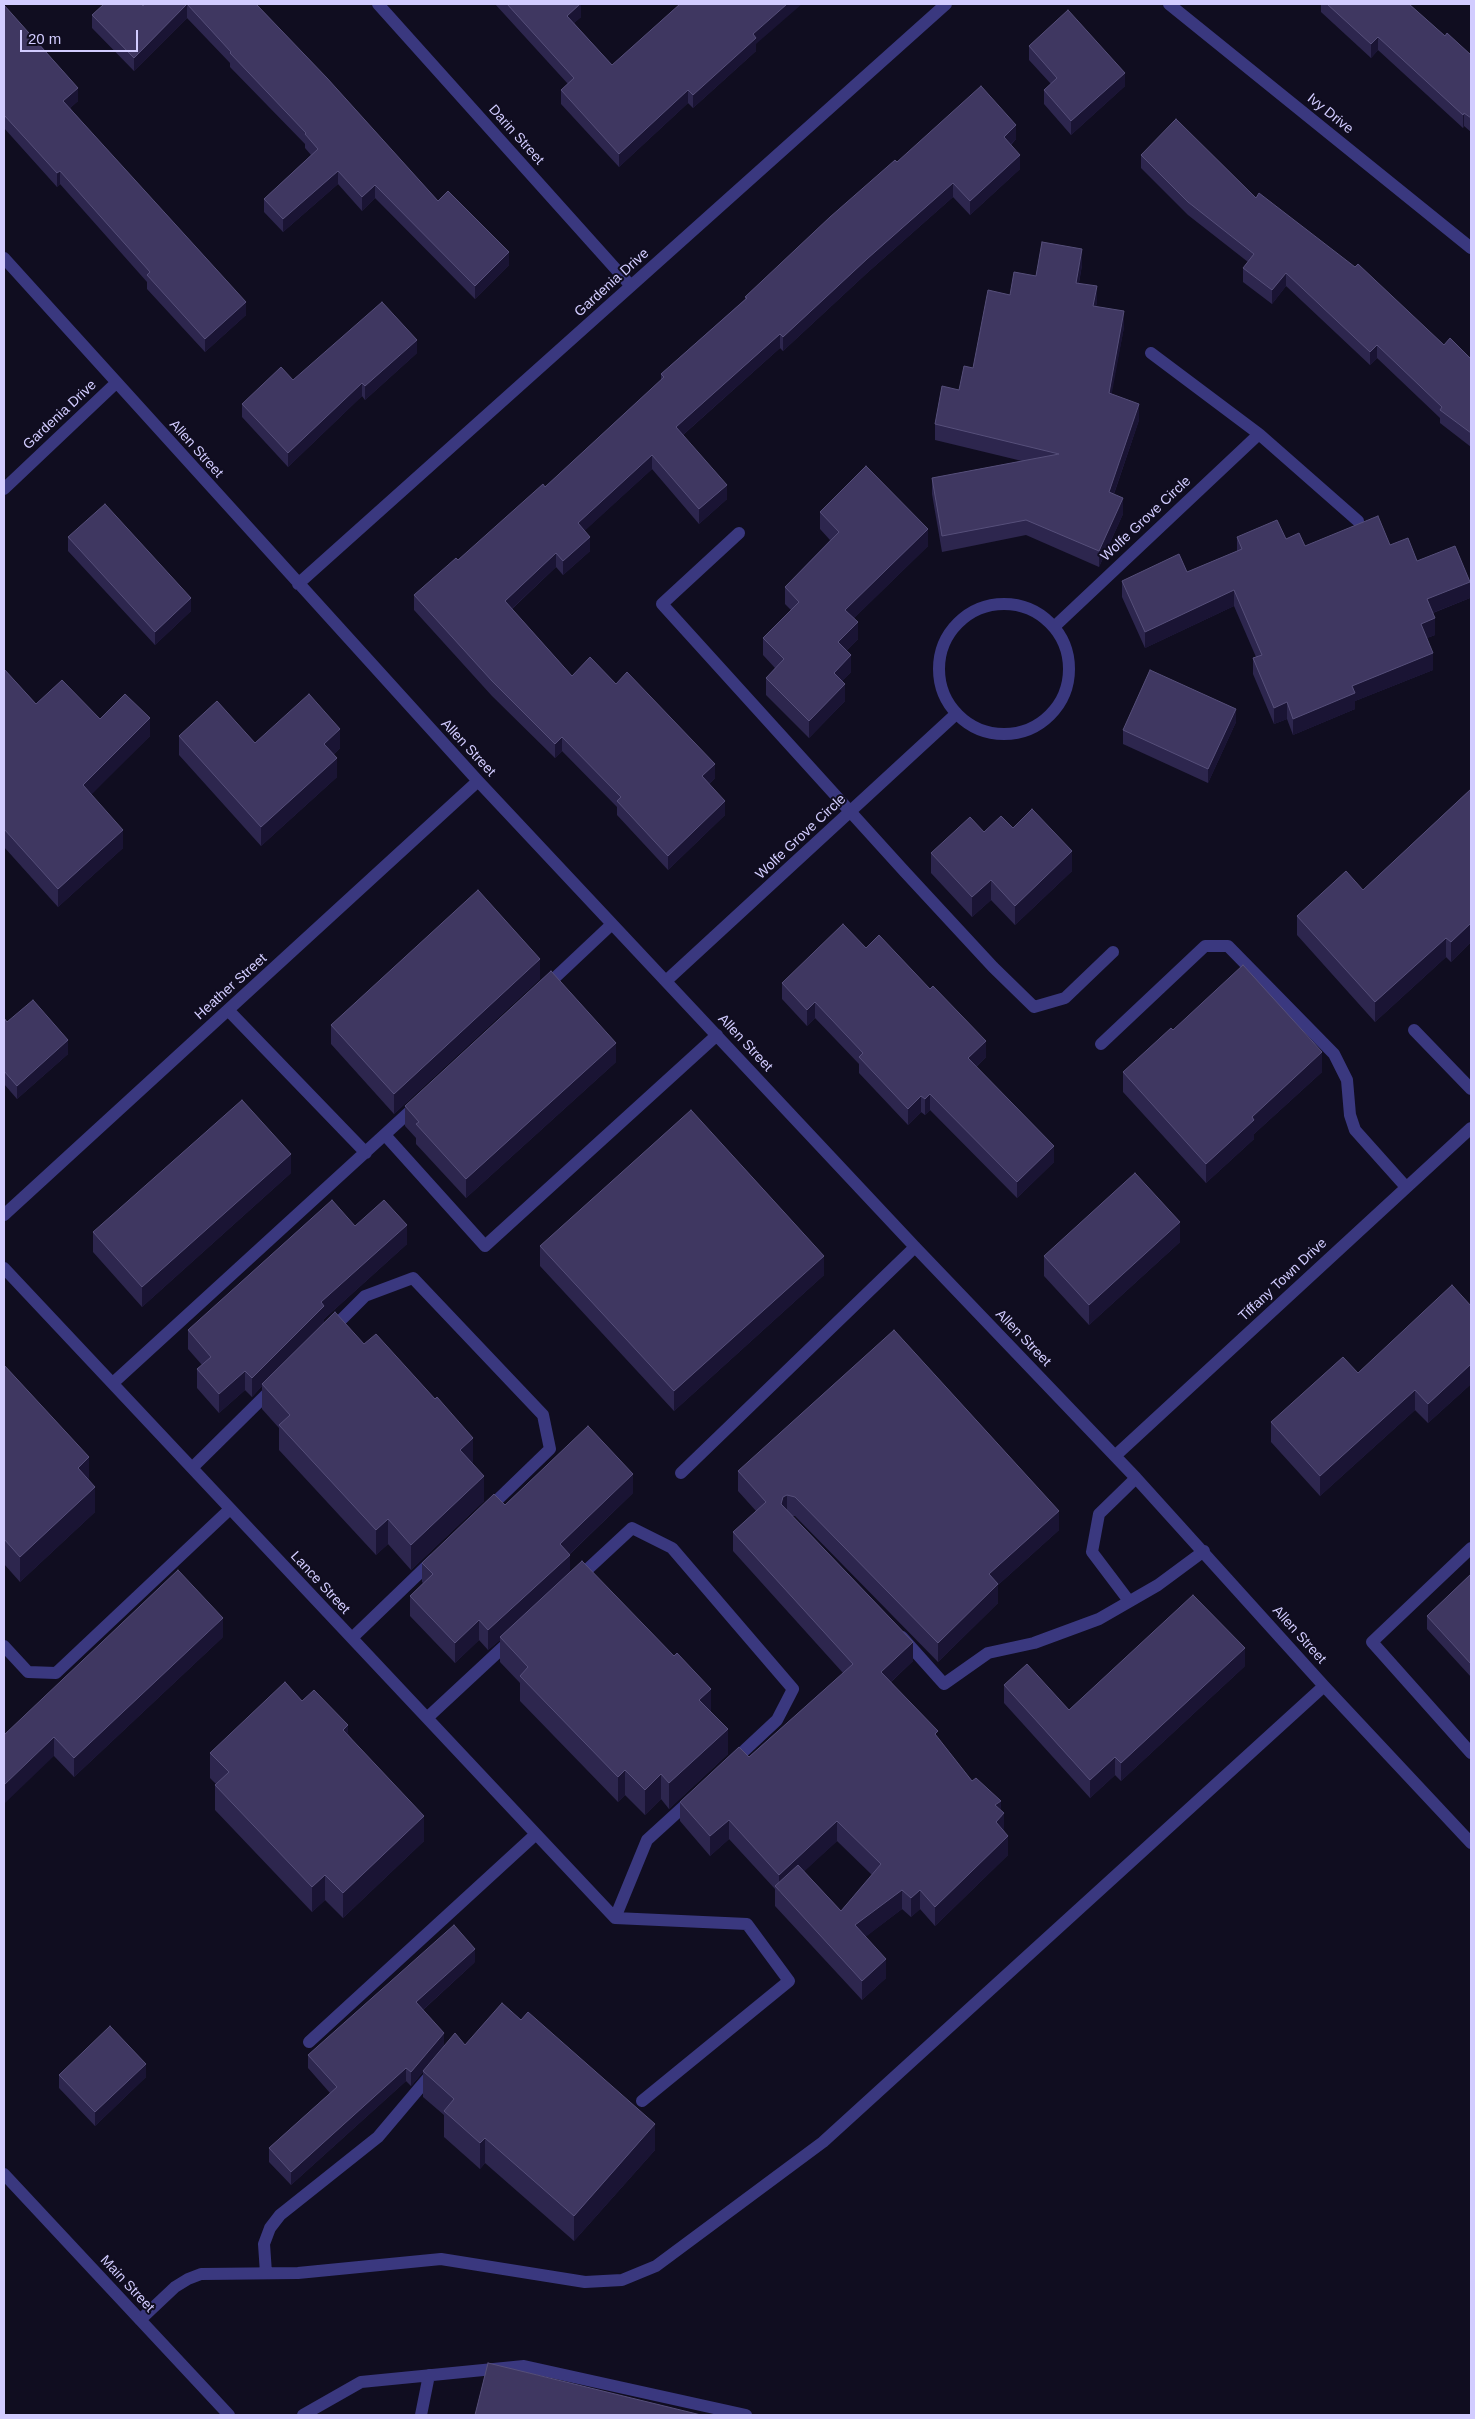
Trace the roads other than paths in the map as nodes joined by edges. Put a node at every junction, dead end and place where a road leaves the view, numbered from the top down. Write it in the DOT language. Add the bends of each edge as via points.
graph roads {
  1 [pos="378,4"];
  2 [pos="946,4"];
  3 [pos="1169,4"];
  4 [pos="1471,248"];
  5 [pos="4,258"];
  6 [pos="631,286"];
  7 [pos="1151,353"];
  8 [pos="116,383"];
  9 [pos="1259,434"];
  10 [pos="4,489"];
  11 [pos="1358,521"];
  12 [pos="739,533"];
  13 [pos="298,584"];
  14 [pos="1054,627"];
  15 [pos="956,714"];
  16 [pos="478,781"];
  17 [pos="850,812"];
  18 [pos="612,924"];
  19 [pos="1113,952"];
  20 [pos="666,982"];
  21 [pos="532,999"];
  22 [pos="228,1010"];
  23 [pos="1414,1030"];
  24 [pos="717,1035"];
  25 [pos="1101,1044"];
  26 [pos="1471,1089"];
  27 [pos="429,1094"];
  28 [pos="1471,1128"];
  29 [pos="385,1135"];
  30 [pos="366,1153"];
  31 [pos="1406,1186"];
  32 [pos="4,1215"];
  33 [pos="915,1247"];
  34 [pos="4,1268"];
  35 [pos="324,1338"];
  36 [pos="282,1379"];
  37 [pos="112,1384"];
  38 [pos="1115,1456"];
  39 [pos="192,1468"];
  40 [pos="681,1473"];
  41 [pos="1136,1478"];
  42 [pos="230,1509"];
  43 [pos="479,1516"];
  44 [pos="1471,1548"];
  45 [pos="444,1550"];
  46 [pos="1204,1551"];
  47 [pos="566,1589"];
  48 [pos="1129,1601"];
  49 [pos="522,1630"];
  50 [pos="896,1630"];
  51 [pos="352,1638"];
  52 [pos="4,1646"];
  53 [pos="1324,1686"];
  54 [pos="427,1718"];
  55 [pos="1471,1753"];
  56 [pos="719,1773"];
  57 [pos="698,1793"];
  58 [pos="536,1834"];
  59 [pos="1471,1843"];
  60 [pos="615,1918"];
  61 [pos="309,2042"];
  62 [pos="444,2059"];
  63 [pos="642,2101"];
  64 [pos="4,2174"];
  65 [pos="266,2273"];
  66 [pos="140,2320"];
  67 [pos="429,2376"];
  68 [pos="229,2415"];
  69 [pos="303,2415"];
  70 [pos="421,2415"];
  71 [pos="746,2415"];
  1 -- 6 [label="street, Darin Street"];
  2 -- 6 [label="street, Gardenia Drive"];
  3 -- 4 [label="street, Ivy Drive"];
  5 -- 8 [label="street, Allen Street"];
  6 -- 13 [label="street, Gardenia Drive"];
  7 -- 9 [label="street"];
  8 -- 10 [label="street, Gardenia Drive"];
  8 -- 13 [label="street, Allen Street"];
  9 -- 11 [label="street"];
  9 -- 14 [label="street, Wolfe Grove Circle"];
  12 -- 17 [label="street" via="662,604"];
  13 -- 16 [label="street, Allen Street"];
  14 -- 15 [label="street" via="1066,650 1068,677 1060,702 1052,713 1030,729 1004,734 978,729"];
  14 -- 15 [label="street" via="1030,609 1001,604 986,606 960,620 943,645 938,674 941,689"];
  15 -- 17 [label="street, Wolfe Grove Circle"];
  16 -- 18 [label="street, Allen Street"];
  16 -- 22 [label="street, Heather Street"];
  17 -- 19 [label="street" via="1034,1007 1065,998"];
  17 -- 20 [label="street, Wolfe Grove Circle"];
  18 -- 20 [label="street, Allen Street"];
  18 -- 21 [label="street"];
  20 -- 24 [label="street, Allen Street"];
  22 -- 30 [label="street"];
  22 -- 32 [label="street, Heather Street"];
  23 -- 26 [label="street"];
  24 -- 29 [label="street" via="485,1246"];
  24 -- 33 [label="street, Allen Street"];
  25 -- 31 [label="street" via="1205,946 1228,946 1334,1054 1347,1080 1350,1115 1355,1130"];
  27 -- 29 [label="street"];
  28 -- 31 [label="street, Tiffany Town Drive"];
  29 -- 30 [label="street"];
  30 -- 37 [label="street"];
  31 -- 38 [label="street, Tiffany Town Drive"];
  33 -- 38 [label="street, Allen Street"];
  33 -- 40 [label="street"];
  34 -- 37 [label="street, Lance Street"];
  35 -- 43 [label="street" via="365,1296 413,1278 543,1415 550,1449"];
  36 -- 39 [label="street"];
  37 -- 39 [label="street, Lance Street"];
  38 -- 41 [label="street, Allen Street"];
  39 -- 42 [label="street, Lance Street"];
  41 -- 46 [label="street, Allen Street"];
  41 -- 48 [label="street" via="1099,1514 1092,1552"];
  42 -- 51 [label="street, Lance Street"];
  42 -- 52 [label="street" via="56,1673 28,1672"];
  44 -- 55 [label="street" via="1372,1642"];
  45 -- 51 [label="street"];
  46 -- 48 [label="street" via="1158,1585"];
  46 -- 53 [label="street, Allen Street"];
  47 -- 56 [label="street" via="632,1528 672,1548 793,1688 777,1720"];
  48 -- 50 [label="street" via="1099,1619 1044,1640 988,1653 944,1684"];
  49 -- 54 [label="street"];
  51 -- 54 [label="street, Lance Street"];
  53 -- 59 [label="street, Allen Street"];
  53 -- 65 [label="street" via="823,2142 656,2266 622,2280 585,2282 441,2258 298,2273"];
  54 -- 58 [label="street, Lance Street"];
  57 -- 60 [label="street" via="647,1840"];
  58 -- 60 [label="street, Lance Street"];
  58 -- 61 [label="street"];
  60 -- 63 [label="street" via="747,1924 789,1982"];
  62 -- 65 [label="street" via="378,2137 280,2215 264,2244"];
  64 -- 66 [label="street, Main Street"];
  65 -- 66 [label="street" via="201,2274 175,2287"];
  66 -- 68 [label="street, Main Street"];
  67 -- 69 [label="street" via="361,2382"];
  67 -- 70 [label="street"];
  67 -- 71 [label="street" via="524,2366"];
}
